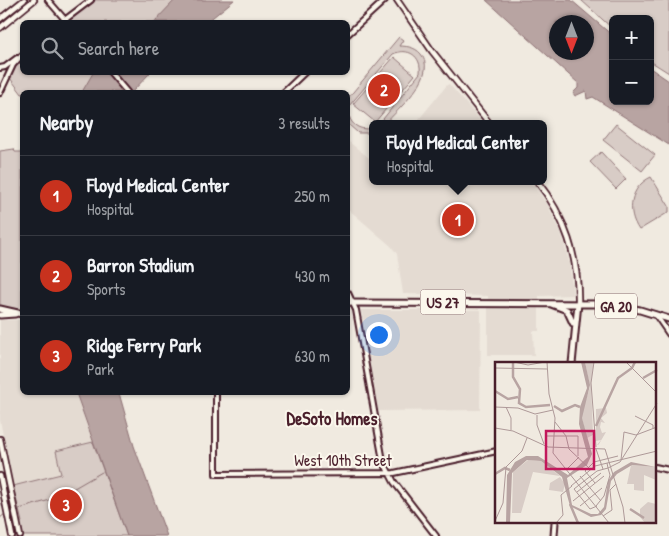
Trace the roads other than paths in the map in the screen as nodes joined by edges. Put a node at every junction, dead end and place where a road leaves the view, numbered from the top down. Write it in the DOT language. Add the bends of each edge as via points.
graph roads {
  1 [pos="24,0"];
  2 [pos="34,0"];
  3 [pos="48,0"];
  4 [pos="91,0"];
  5 [pos="384,0"];
  6 [pos="397,0"];
  7 [pos="0,19"];
  8 [pos="63,20"];
  9 [pos="67,20"];
  10 [pos="0,28"];
  11 [pos="350,32"];
  12 [pos="20,57"];
  13 [pos="20,58"];
  14 [pos="0,69"];
  15 [pos="113,75"];
  16 [pos="302,75"];
  17 [pos="7,79"];
  18 [pos="125,90"];
  19 [pos="286,90"];
  20 [pos="0,93"];
  21 [pos="487,120"];
  22 [pos="540,185"];
  23 [pos="350,303"];
  24 [pos="546,303"];
  25 [pos="578,303"];
  26 [pos="0,309"];
  27 [pos="20,314"];
  28 [pos="20,314"];
  29 [pos="655,314"];
  30 [pos="0,315"];
  31 [pos="669,319"];
  32 [pos="574,332"];
  33 [pos="669,334"];
  34 [pos="572,362"];
  35 [pos="216,395"];
  36 [pos="0,439"];
  37 [pos="495,451"];
  38 [pos="656,467"];
  39 [pos="669,470"];
  40 [pos="389,473"];
  41 [pos="0,476"];
  42 [pos="12,536"];
  43 [pos="20,536"];
  44 [pos="436,536"];
  1 -- 7 [label="main road"];
  2 -- 10 [label="main road"];
  3 -- 8 [label="street"];
  4 -- 9 [label="street"];
  5 -- 11 [label="street"];
  6 -- 21 [label="main road" via="432,52"];
  12 -- 14 [label="street"];
  13 -- 17 [label="street"];
  14 -- 17 [label="street"];
  15 -- 18 [label="street"];
  16 -- 19 [label="street"];
  17 -- 20 [label="street"];
  22 -- 25 [label="main road" via="554,207 573,253"];
  23 -- 24 [label="main road, US 27"];
  23 -- 40 [label="street" via="359,325 383,462"];
  24 -- 25 [label="main road, US 27"];
  24 -- 32 [label="main road, US 27" via="569,312"];
  25 -- 29 [label="main road, GA 20" via="606,304"];
  25 -- 32 [label="main road, US 27"];
  26 -- 27 [label="main road"];
  28 -- 30 [label="main road"];
  29 -- 31 [label="main road, GA 20"];
  29 -- 33 [label="street"];
  32 -- 34 [label="main road, US 27"];
  35 -- 40 [label="street, West 10th Street" via="216,474"];
  36 -- 43 [label="main road"];
  37 -- 40 [label="street, West 10th Street"];
  38 -- 39 [label="street"];
  40 -- 44 [label="street"];
  41 -- 42 [label="main road"];
}
